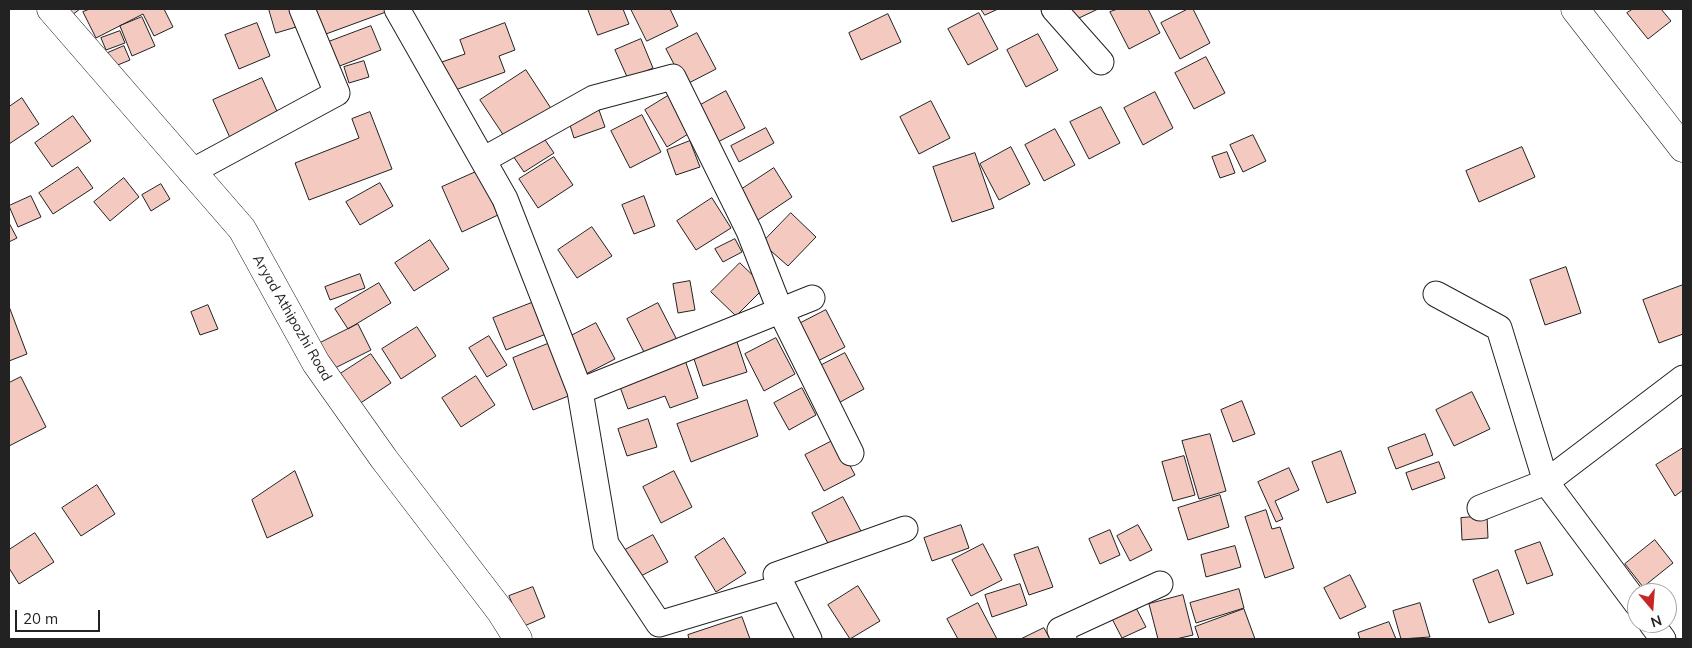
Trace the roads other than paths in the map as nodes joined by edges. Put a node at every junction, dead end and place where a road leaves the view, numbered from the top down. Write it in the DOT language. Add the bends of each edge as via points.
graph roads {
  1 [pos="51,9"];
  2 [pos="302,9"];
  3 [pos="396,9"];
  4 [pos="1054,9"];
  5 [pos="1575,9"];
  6 [pos="1101,62"];
  7 [pos="1683,148"];
  8 [pos="484,160"];
  9 [pos="191,172"];
  10 [pos="1436,294"];
  11 [pos="812,298"];
  12 [pos="780,310"];
  13 [pos="1683,378"];
  14 [pos="580,391"];
  15 [pos="851,453"];
  16 [pos="1546,482"];
  17 [pos="1480,508"];
  18 [pos="905,529"];
  19 [pos="1160,584"];
  20 [pos="782,587"];
  21 [pos="1627,591"];
  22 [pos="664,632"];
  23 [pos="518,639"];
  24 [pos="809,639"];
  25 [pos="1064,639"];
  1 -- 9 [label="street, Aryad Athipozhi Road"];
  2 -- 9 [label="street" via="337,93"];
  3 -- 8 [label="street" via="453,112"];
  4 -- 6 [label="street"];
  5 -- 7 [label="street"];
  8 -- 12 [label="street" via="594,98 673,77 749,231"];
  8 -- 14 [label="street" via="505,200"];
  9 -- 23 [label="street, Aryad Athipozhi Road" via="242,229 316,363"];
  10 -- 16 [label="street" via="1499,328"];
  11 -- 12 [label="street"];
  12 -- 14 [label="street"];
  12 -- 15 [label="street"];
  13 -- 16 [label="street"];
  14 -- 22 [label="street" via="606,544"];
  16 -- 17 [label="street"];
  16 -- 21 [label="street"];
  18 -- 20 [label="street" via="776,574"];
  19 -- 25 [label="street" via="1060,630"];
  20 -- 22 [label="street"];
  20 -- 24 [label="street"];
}
